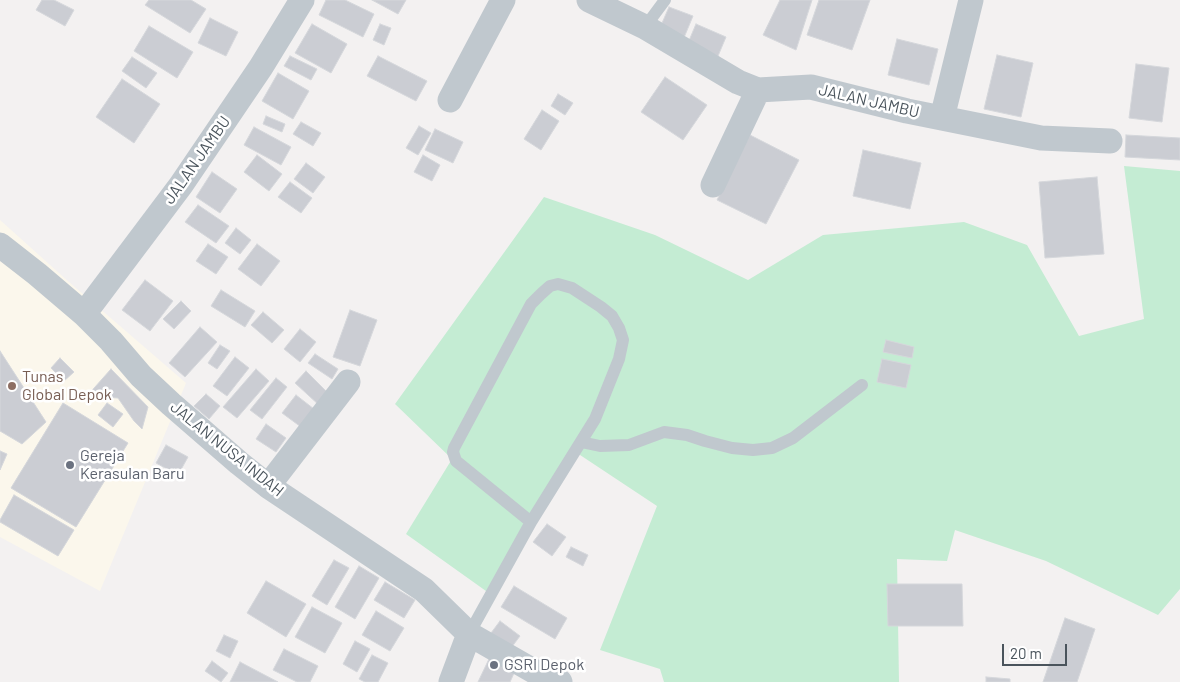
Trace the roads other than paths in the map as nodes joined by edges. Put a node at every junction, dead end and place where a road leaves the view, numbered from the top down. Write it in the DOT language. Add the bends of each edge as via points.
graph roads {
  1 [pos="302,0"];
  2 [pos="503,0"];
  3 [pos="589,0"];
  4 [pos="665,0"];
  5 [pos="970,0"];
  6 [pos="645,27"];
  7 [pos="758,90"];
  8 [pos="450,100"];
  9 [pos="942,118"];
  10 [pos="1110,141"];
  11 [pos="713,185"];
  12 [pos="0,245"];
  13 [pos="84,314"];
  14 [pos="348,382"];
  15 [pos="862,385"];
  16 [pos="581,442"];
  17 [pos="268,486"];
  18 [pos="531,522"];
  19 [pos="469,634"];
  20 [pos="451,682"];
  21 [pos="560,682"];
  1 -- 13 [label="street, JALAN JAMBU" via="181,185"];
  2 -- 8 [label="street"];
  3 -- 6 [label="street, JALAN JAMBU"];
  4 -- 6 [label="lane"];
  5 -- 9 [label="street"];
  6 -- 7 [label="street, JALAN JAMBU" via="738,82"];
  7 -- 9 [label="street, JALAN JAMBU" via="811,87"];
  7 -- 11 [label="street"];
  9 -- 10 [label="street, JALAN JAMBU" via="1041,138"];
  12 -- 13 [label="street, JALAN NUSA INDAH"];
  13 -- 17 [label="street, JALAN NUSA INDAH" via="170,404"];
  14 -- 17 [label="street"];
  15 -- 16 [label="lane" via="793,438 772,448 732,448 664,432 629,445 600,446"];
  16 -- 18 [label="lane"];
  16 -- 18 [label="lane" via="612,379 622,340 612,316 572,288 558,284 550,286 531,304 453,452 456,461"];
  17 -- 19 [label="street, JALAN NUSA INDAH" via="424,590"];
  18 -- 19 [label="lane"];
  19 -- 20 [label="street"];
  19 -- 21 [label="street, JALAN NUSA INDAH" via="539,674"];
}
